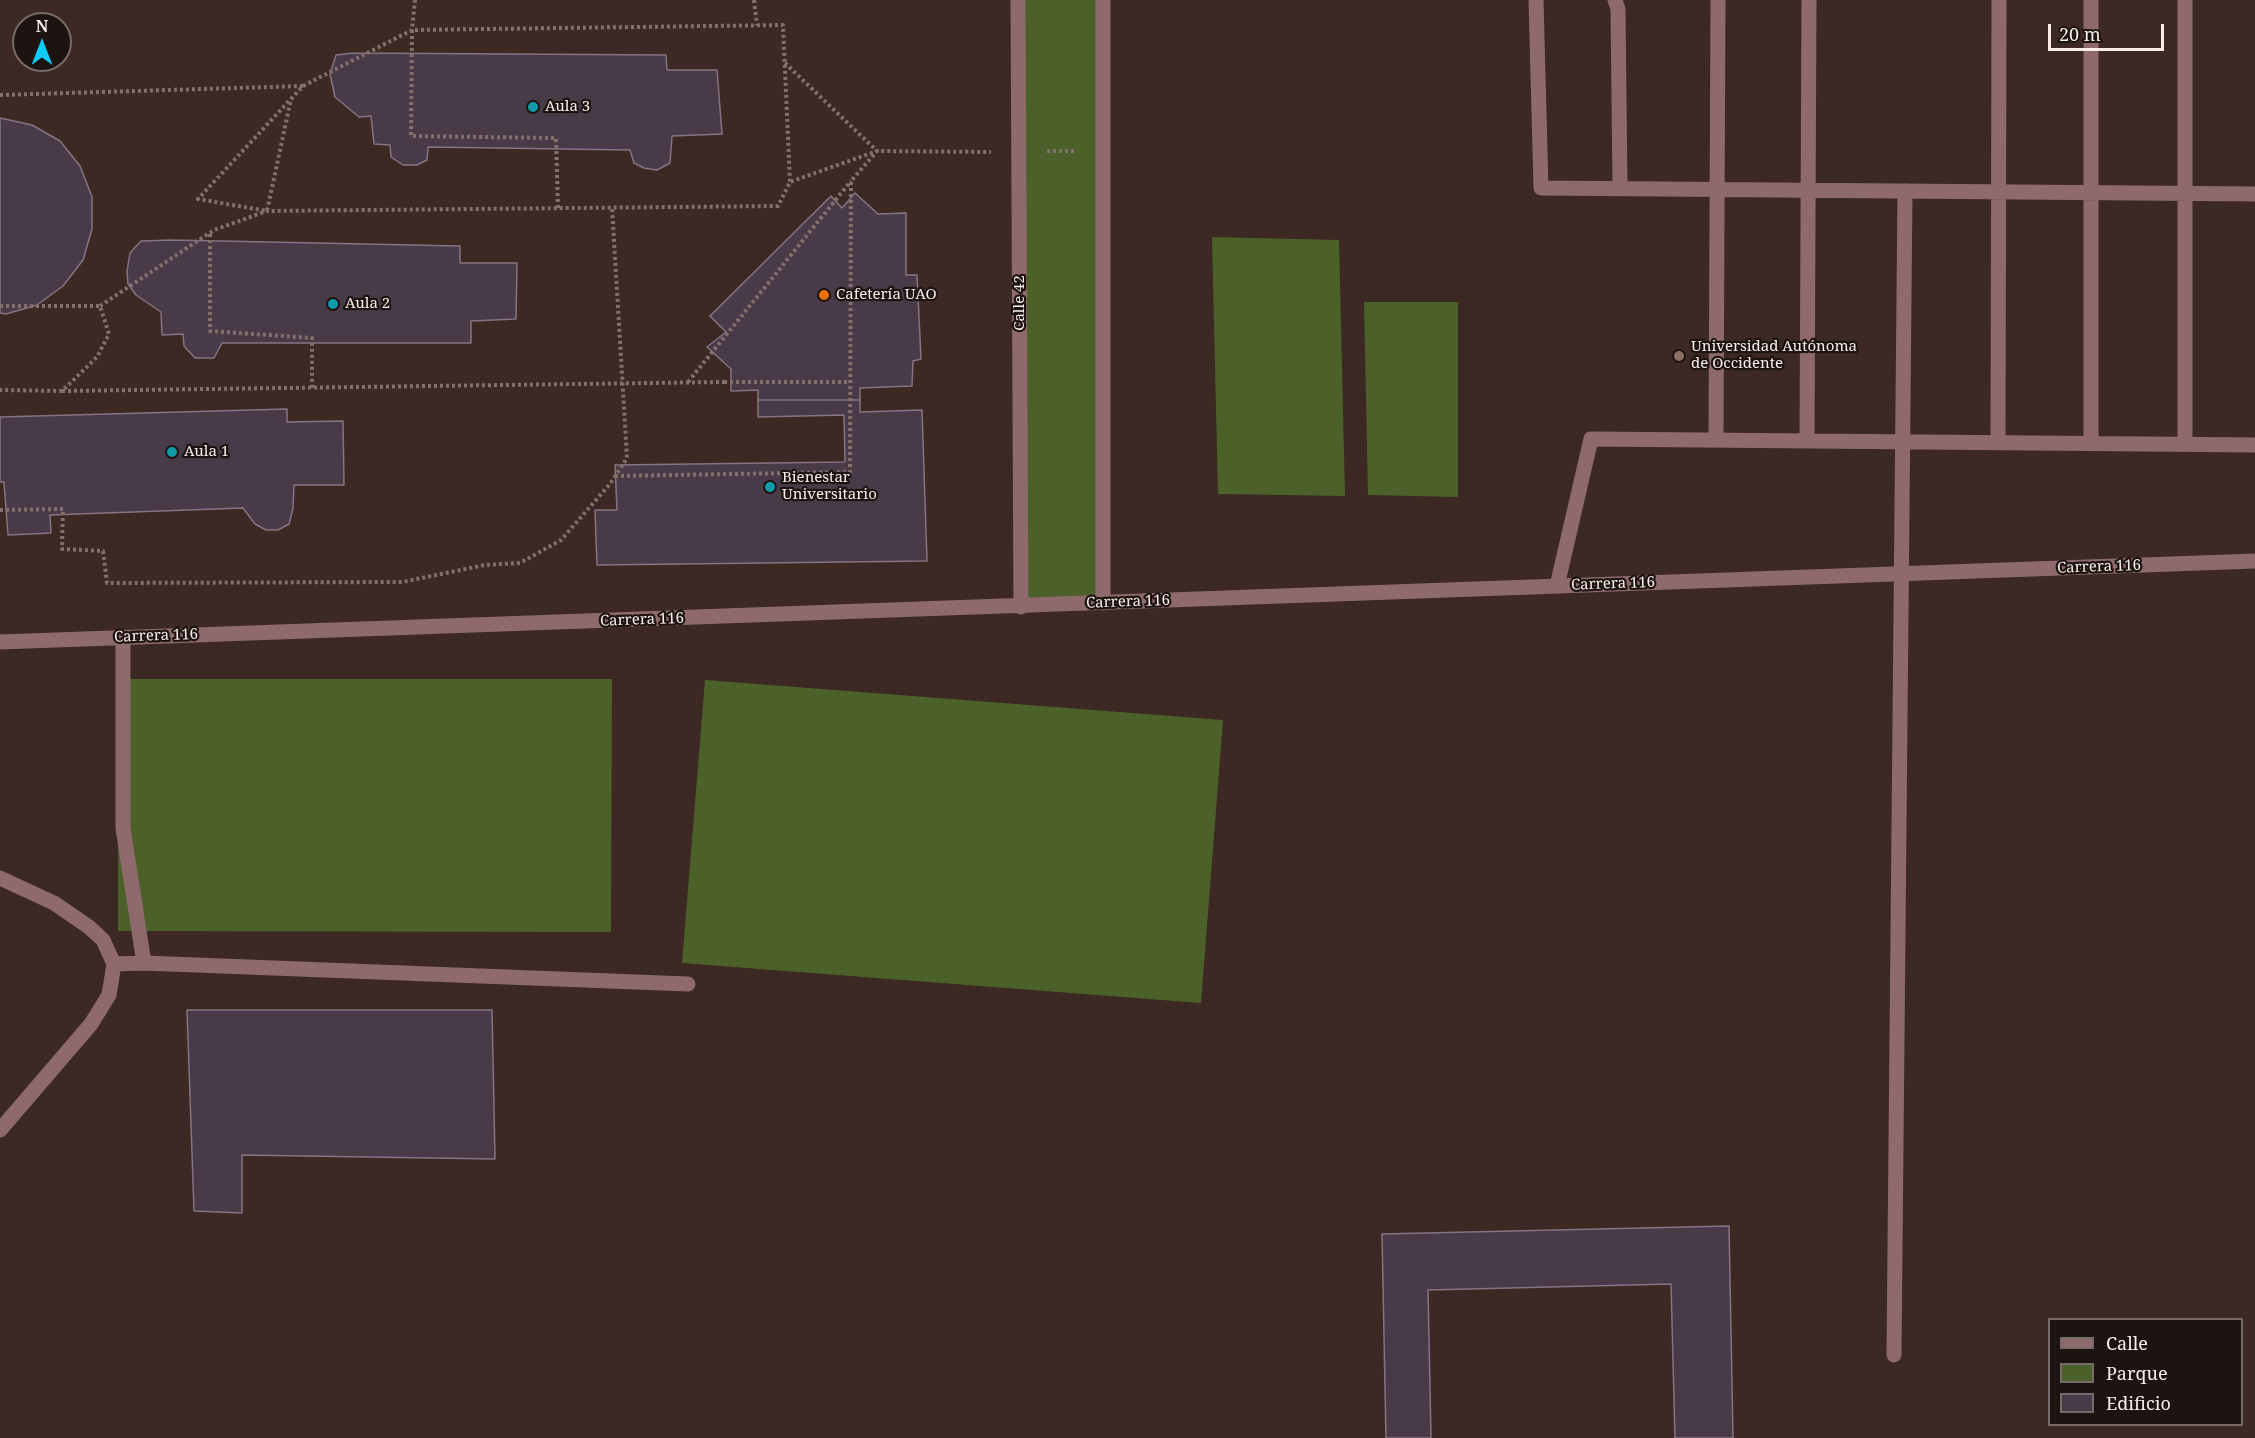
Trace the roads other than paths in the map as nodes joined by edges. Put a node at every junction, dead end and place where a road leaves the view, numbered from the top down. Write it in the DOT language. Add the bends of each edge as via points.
graph roads {
  1 [pos="1018,0"];
  2 [pos="1103,0"];
  3 [pos="1536,0"];
  4 [pos="1615,0"];
  5 [pos="1718,0"];
  6 [pos="1809,0"];
  7 [pos="1999,0"];
  8 [pos="2091,0"];
  9 [pos="2185,0"];
  10 [pos="1620,188"];
  11 [pos="1718,189"];
  12 [pos="1809,190"];
  13 [pos="1905,191"];
  14 [pos="1999,192"];
  15 [pos="2091,193"];
  16 [pos="2185,194"];
  17 [pos="2255,195"];
  18 [pos="1716,439"];
  19 [pos="1807,440"];
  20 [pos="1902,441"];
  21 [pos="1998,442"];
  22 [pos="2091,443"];
  23 [pos="2185,444"];
  24 [pos="2255,445"];
  25 [pos="2255,561"];
  26 [pos="1901,574"];
  27 [pos="1557,586"];
  28 [pos="1103,603"];
  29 [pos="1021,607"];
  30 [pos="123,637"];
  31 [pos="0,642"];
  32 [pos="0,878"];
  33 [pos="144,963"];
  34 [pos="114,964"];
  35 [pos="688,984"];
  36 [pos="0,1130"];
  37 [pos="1894,1354"];
  1 -- 29 [label="street, Calle 42"];
  2 -- 28 [label="street"];
  3 -- 10 [label="street" via="1541,188"];
  4 -- 10 [label="street"];
  5 -- 11 [label="street"];
  6 -- 12 [label="street"];
  7 -- 14 [label="street"];
  8 -- 15 [label="street"];
  9 -- 16 [label="street"];
  10 -- 11 [label="street"];
  11 -- 12 [label="street"];
  11 -- 18 [label="street"];
  12 -- 13 [label="street"];
  12 -- 19 [label="street"];
  13 -- 14 [label="street"];
  13 -- 20 [label="street"];
  14 -- 15 [label="street"];
  14 -- 21 [label="street"];
  15 -- 16 [label="street"];
  15 -- 22 [label="street"];
  16 -- 17 [label="street"];
  16 -- 23 [label="street"];
  18 -- 19 [label="street"];
  18 -- 27 [label="street" via="1592,439"];
  19 -- 20 [label="street"];
  20 -- 21 [label="street"];
  20 -- 26 [label="street"];
  21 -- 22 [label="street"];
  22 -- 23 [label="street"];
  23 -- 24 [label="street"];
  25 -- 26 [label="street, Carrera 116"];
  26 -- 27 [label="street, Carrera 116"];
  26 -- 37 [label="street"];
  27 -- 28 [label="street, Carrera 116"];
  28 -- 29 [label="street, Carrera 116"];
  29 -- 30 [label="street, Carrera 116"];
  30 -- 31 [label="street, Carrera 116"];
  30 -- 33 [label="street" via="123,828"];
  32 -- 34 [label="street" via="54,903 89,927 103,940"];
  33 -- 34 [label="street"];
  33 -- 35 [label="street"];
  34 -- 36 [label="street" via="109,995 91,1024"];
}
